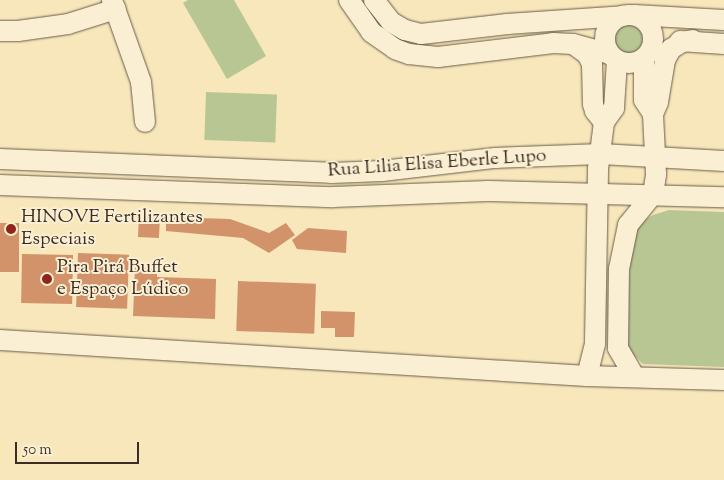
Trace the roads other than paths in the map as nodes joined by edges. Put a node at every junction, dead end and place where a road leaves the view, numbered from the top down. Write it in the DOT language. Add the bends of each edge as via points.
graph roads {
  1 [pos="349,0"];
  2 [pos="374,0"];
  3 [pos="114,4"];
  4 [pos="628,16"];
  5 [pos="724,20"];
  6 [pos="0,30"];
  7 [pos="694,40"];
  8 [pos="573,44"];
  9 [pos="724,44"];
  10 [pos="647,55"];
  11 [pos="613,57"];
  12 [pos="653,114"];
  13 [pos="145,122"];
  14 [pos="604,122"];
  15 [pos="601,154"];
  16 [pos="656,157"];
  17 [pos="0,159"];
  18 [pos="724,161"];
  19 [pos="83,162"];
  20 [pos="0,185"];
  21 [pos="81,188"];
  22 [pos="598,192"];
  23 [pos="653,194"];
  24 [pos="724,196"];
  25 [pos="0,340"];
  26 [pos="587,376"];
  27 [pos="634,376"];
  28 [pos="724,380"];
  1 -- 8 [label="street" via="371,32 394,49 409,54 438,57 554,43"];
  2 -- 4 [label="street" via="391,22 421,34 507,24"];
  3 -- 6 [label="street" via="68,24 18,31"];
  3 -- 13 [label="street" via="141,82"];
  4 -- 5 [label="street"];
  4 -- 10 [label="street" via="642,19 649,25 653,43"];
  4 -- 11 [label="street" via="615,20 605,36"];
  7 -- 9 [label="street"];
  7 -- 10 [label="street" via="675,41"];
  7 -- 12 [label="street" via="682,42 671,49 665,60"];
  8 -- 11 [label="street"];
  8 -- 14 [label="street" via="588,54 592,64 593,104"];
  10 -- 11 [label="street" via="635,63"];
  10 -- 12 [label="street" via="644,100"];
  11 -- 14 [label="street" via="614,108"];
  12 -- 16 [label="street"];
  14 -- 15 [label="street"];
  15 -- 16 [label="street, Rua Lilia Elisa Eberle Lupo"];
  15 -- 19 [label="street, Rua Lilia Elisa Eberle Lupo" via="495,158 382,171 331,173"];
  15 -- 22 [label="street"];
  16 -- 18 [label="street, Rua Lilia Elisa Eberle Lupo"];
  16 -- 23 [label="street"];
  17 -- 19 [label="street, Rua Lilia Elisa Eberle Lupo"];
  19 -- 21 [label="street"];
  20 -- 21 [label="street, Rua Lilia Elisa Eberle Lupo"];
  21 -- 22 [label="street, Rua Lilia Elisa Eberle Lupo" via="333,197 488,191"];
  22 -- 23 [label="street, Rua Lilia Elisa Eberle Lupo"];
  22 -- 26 [label="street" via="595,343"];
  23 -- 24 [label="street, Rua Lilia Elisa Eberle Lupo"];
  23 -- 27 [label="street" via="628,225 620,269 618,348"];
  25 -- 26 [label="street"];
  26 -- 27 [label="street"];
  27 -- 28 [label="street"];
}
